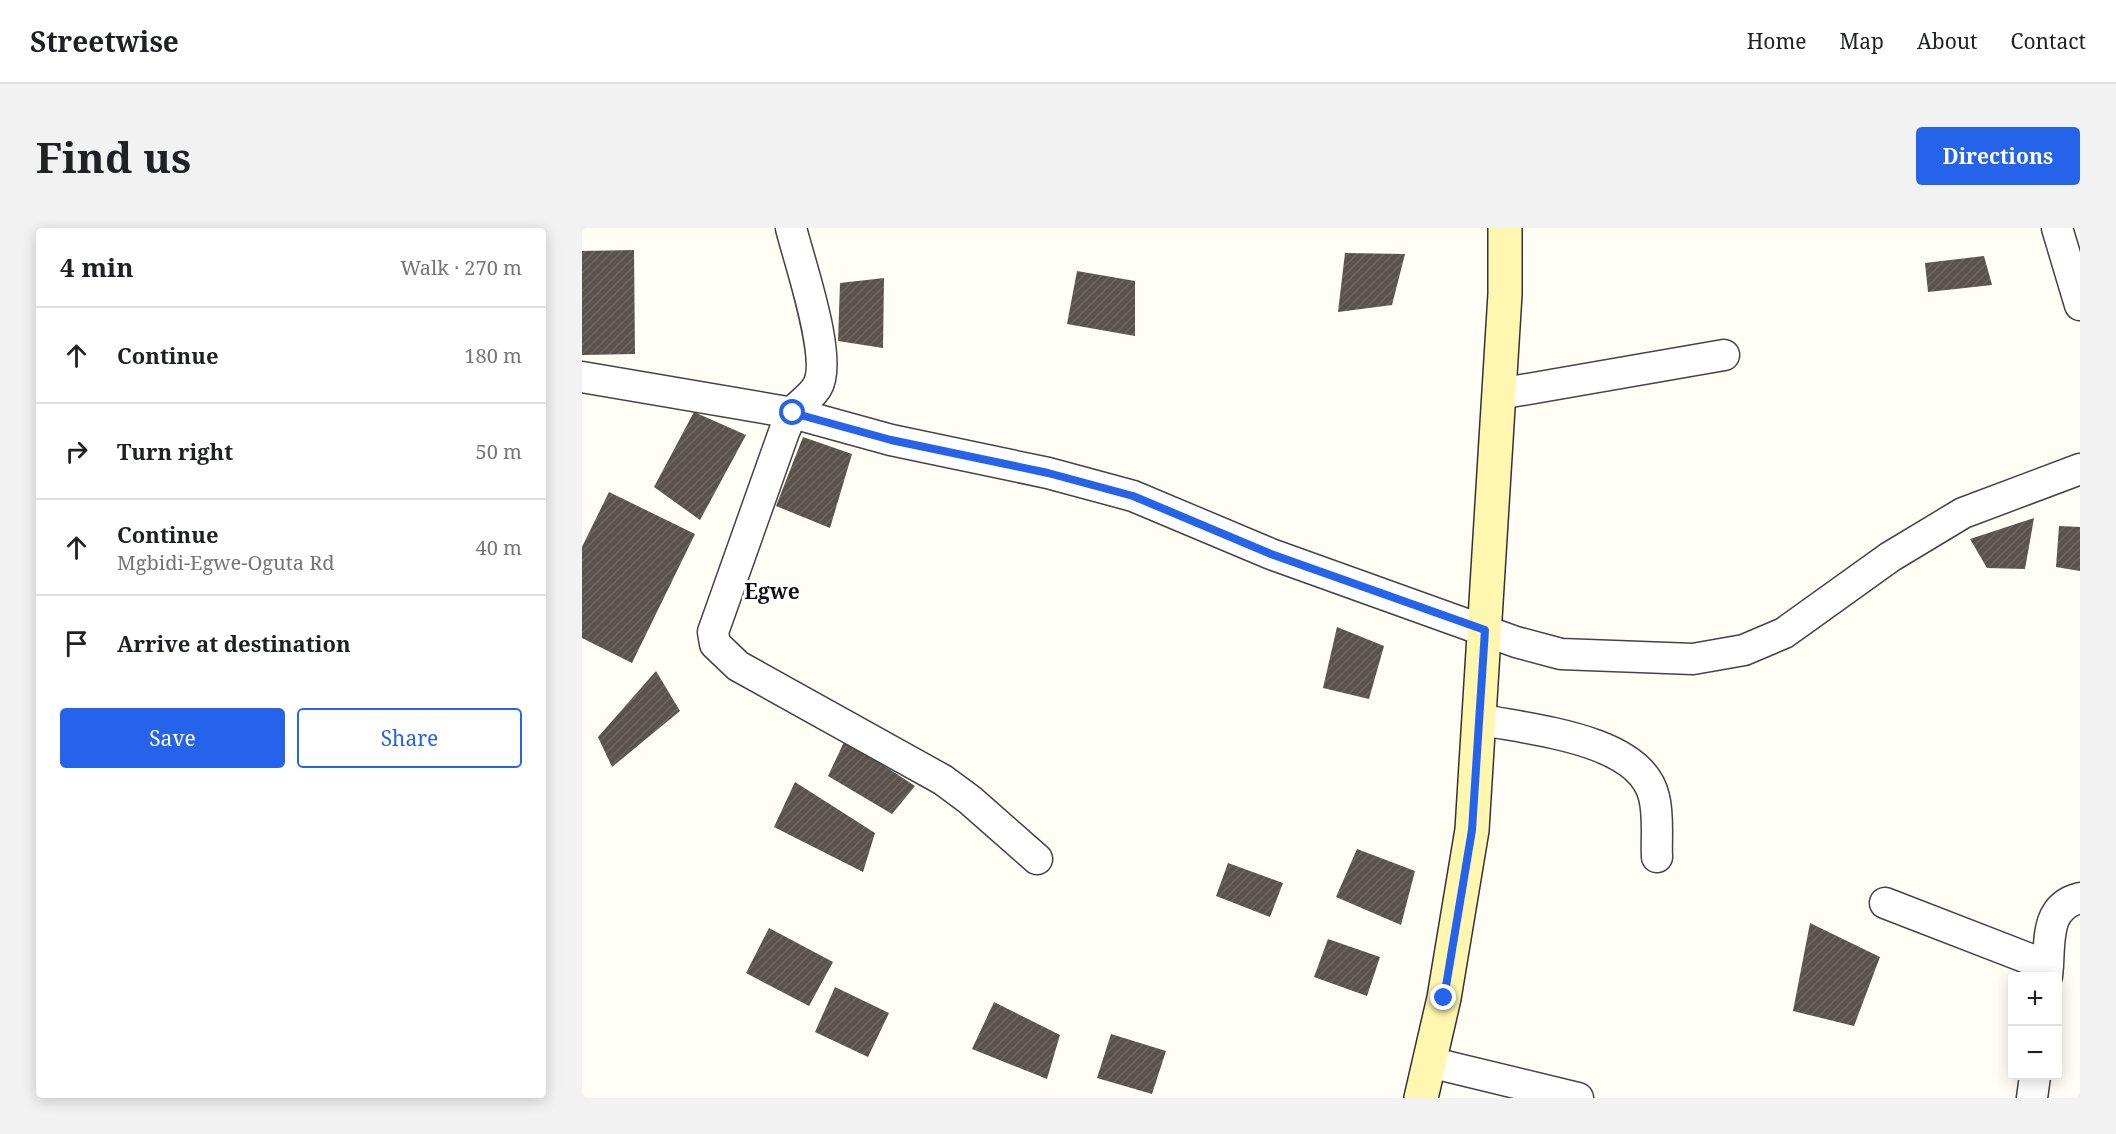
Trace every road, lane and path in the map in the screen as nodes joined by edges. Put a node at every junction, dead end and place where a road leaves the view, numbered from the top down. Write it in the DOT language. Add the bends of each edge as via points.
graph roads {
  1 [pos="791,228"];
  2 [pos="1506,228"];
  3 [pos="2057,228"];
  4 [pos="2074,265"];
  5 [pos="2080,304"];
  6 [pos="1724,355"];
  7 [pos="582,377"];
  8 [pos="1499,394"];
  9 [pos="793,413"];
  10 [pos="2080,469"];
  11 [pos="1485,630"];
  12 [pos="1479,719"];
  13 [pos="1657,857"];
  14 [pos="1037,860"];
  15 [pos="2080,898"];
  16 [pos="1885,903"];
  17 [pos="2048,971"];
  18 [pos="1429,1062"];
  19 [pos="2034,1080"];
  20 [pos="1421,1098"];
  21 [pos="1578,1098"];
  22 [pos="2032,1098"];
  1 -- 9 [label="street" via="822,358 817,387"];
  2 -- 8 [label="street"];
  3 -- 4 [label="street"];
  4 -- 5 [label="street"];
  6 -- 8 [label="street"];
  7 -- 9 [label="street"];
  8 -- 11 [label="street"];
  9 -- 11 [label="street" via="1133,496 1271,554"];
  9 -- 14 [label="street" via="717,617 715,644 738,666 943,780"];
  10 -- 11 [label="street" via="1963,513 1890,557 1784,633 1744,650 1693,659 1561,654"];
  11 -- 12 [label="street"];
  12 -- 13 [label="street" via="1579,740 1617,753 1641,770 1654,797"];
  12 -- 18 [label="street" via="1472,830 1444,998"];
  15 -- 17 [label="street" via="2066,901 2054,913"];
  16 -- 17 [label="street"];
  18 -- 20 [label="street"];
  18 -- 21 [label="street"];
  19 -- 22 [label="street"];
}
